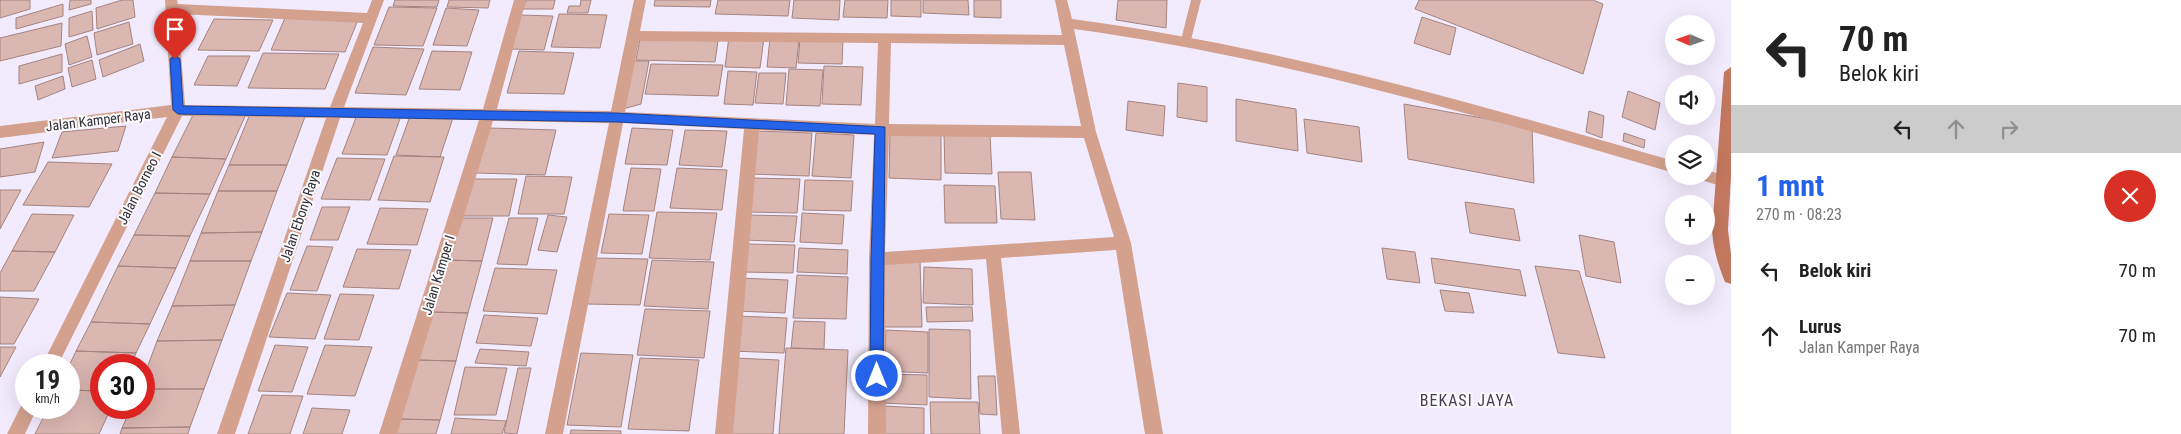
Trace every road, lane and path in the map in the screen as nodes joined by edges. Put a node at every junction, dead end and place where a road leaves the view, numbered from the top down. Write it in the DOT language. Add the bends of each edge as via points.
graph roads {
  1 [pos="264,0"];
  2 [pos="378,0"];
  3 [pos="520,0"];
  4 [pos="640,0"];
  5 [pos="1061,0"];
  6 [pos="1196,0"];
  7 [pos="171,4"];
  8 [pos="258,14"];
  9 [pos="371,18"];
  10 [pos="1067,23"];
  11 [pos="633,36"];
  12 [pos="885,38"];
  13 [pos="1069,40"];
  14 [pos="1186,40"];
  15 [pos="1731,72"];
  16 [pos="1729,108"];
  17 [pos="178,110"];
  18 [pos="335,112"];
  19 [pos="488,115"];
  20 [pos="616,117"];
  21 [pos="752,124"];
  22 [pos="881,130"];
  23 [pos="0,132"];
  24 [pos="1089,132"];
  25 [pos="1665,164"];
  26 [pos="1715,178"];
  27 [pos="1724,181"];
  28 [pos="1123,243"];
  29 [pos="993,252"];
  30 [pos="877,259"];
  31 [pos="1731,277"];
  32 [pos="56,354"];
  33 [pos="24,419"];
  34 [pos="16,434"];
  35 [pos="226,434"];
  36 [pos="388,434"];
  37 [pos="554,434"];
  38 [pos="724,434"];
  39 [pos="877,434"];
  40 [pos="1011,434"];
  41 [pos="1154,434"];
  1 -- 8 [label="street"];
  2 -- 9 [label="street, Jalan Ebony Raya"];
  3 -- 19 [label="street, Jalan Kamper I"];
  4 -- 11 [label="street"];
  5 -- 10 [label="street"];
  6 -- 14 [label="lane"];
  7 -- 8 [label="street"];
  7 -- 17 [label="street"];
  8 -- 9 [label="street"];
  9 -- 18 [label="street, Jalan Ebony Raya"];
  10 -- 13 [label="street"];
  10 -- 14 [label="street"];
  11 -- 12 [label="street"];
  11 -- 20 [label="street"];
  12 -- 13 [label="street"];
  12 -- 22 [label="street"];
  13 -- 24 [label="street"];
  14 -- 25 [label="street" via="1495,115"];
  15 -- 16 [label="street"];
  16 -- 27 [label="street"];
  17 -- 18 [label="street, Jalan Kamper Raya"];
  17 -- 23 [label="street, Jalan Kamper Raya"];
  17 -- 32 [label="street, Jalan Borneo I"];
  18 -- 19 [label="street, Jalan Kamper Raya"];
  18 -- 35 [label="street, Jalan Ebony Raya"];
  19 -- 20 [label="street, Jalan Kamper Raya"];
  19 -- 36 [label="street, Jalan Kamper I"];
  20 -- 21 [label="street, Jalan Kamper Raya"];
  20 -- 37 [label="street"];
  21 -- 22 [label="street, Jalan Kamper Raya"];
  21 -- 38 [label="street"];
  22 -- 24 [label="street, Jalan Kamper Raya"];
  22 -- 30 [label="street"];
  24 -- 28 [label="street"];
  26 -- 27 [label="street"];
  27 -- 31 [label="street" via="1721,247"];
  28 -- 29 [label="street"];
  28 -- 41 [label="street"];
  29 -- 30 [label="street"];
  29 -- 40 [label="street"];
  30 -- 39 [label="street"];
  33 -- 34 [label="street"];
}
